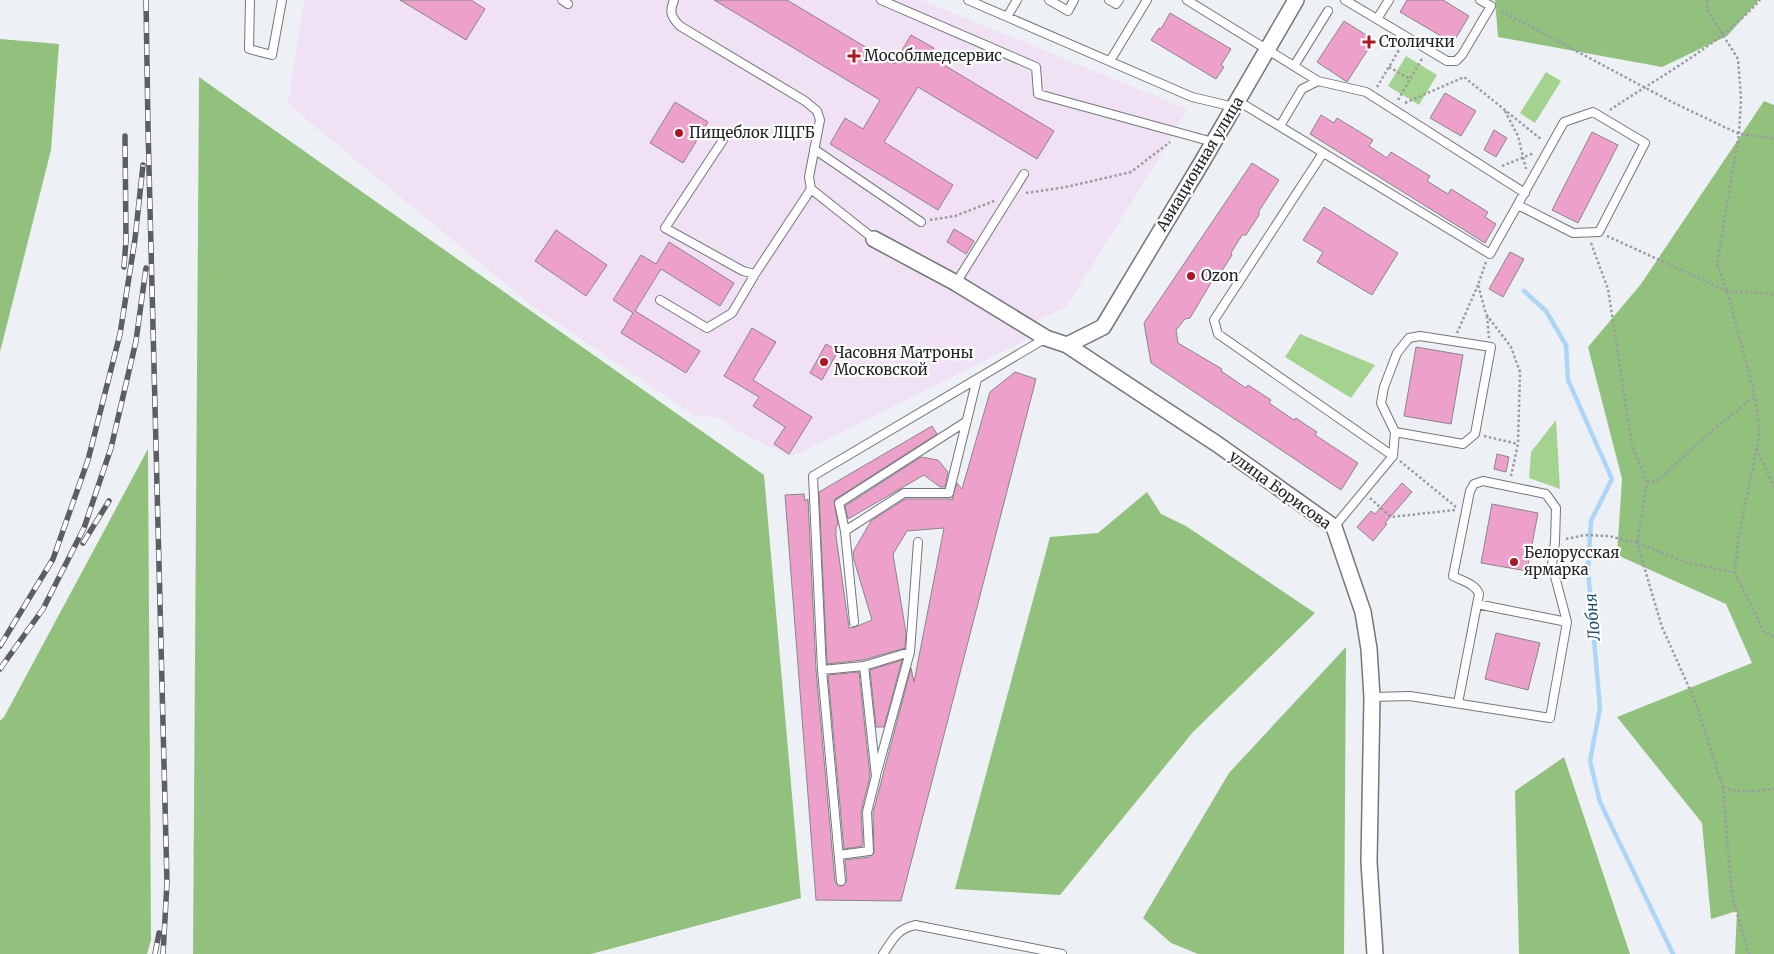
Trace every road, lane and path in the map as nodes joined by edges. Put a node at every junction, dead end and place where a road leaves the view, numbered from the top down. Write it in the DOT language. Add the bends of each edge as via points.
graph roads {
  1 [pos="250,0"];
  2 [pos="282,0"];
  3 [pos="674,0"];
  4 [pos="881,0"];
  5 [pos="968,0"];
  6 [pos="1017,0"];
  7 [pos="1049,0"];
  8 [pos="1074,0"];
  9 [pos="1109,0"];
  10 [pos="1119,0"];
  11 [pos="1147,0"];
  12 [pos="1187,0"];
  13 [pos="1296,0"];
  14 [pos="1345,0"];
  15 [pos="1389,0"];
  16 [pos="1480,0"];
  17 [pos="1707,0"];
  18 [pos="1760,0"];
  19 [pos="1490,6"];
  20 [pos="1328,11"];
  21 [pos="1007,17"];
  22 [pos="1377,19"];
  23 [pos="1723,36"];
  24 [pos="1407,37"];
  25 [pos="1268,49"];
  26 [pos="1428,50"];
  27 [pos="1110,61"];
  28 [pos="1294,66"];
  29 [pos="1390,67"];
  30 [pos="1410,79"];
  31 [pos="1318,82"];
  32 [pos="1644,86"];
  33 [pos="1372,96"];
  34 [pos="1236,104"];
  35 [pos="1392,109"];
  36 [pos="1504,110"];
  37 [pos="1600,116"];
  38 [pos="1280,126"];
  39 [pos="1739,134"];
  40 [pos="1774,138"];
  41 [pos="722,140"];
  42 [pos="1179,141"];
  43 [pos="1213,142"];
  44 [pos="1550,147"];
  45 [pos="814,149"];
  46 [pos="1324,153"];
  47 [pos="1523,158"];
  48 [pos="1490,171"];
  49 [pos="1024,174"];
  50 [pos="1529,184"];
  51 [pos="811,189"];
  52 [pos="1525,193"];
  53 [pos="1012,194"];
  54 [pos="1518,205"];
  55 [pos="921,222"];
  56 [pos="1599,232"];
  57 [pos="1587,233"];
  58 [pos="874,239"];
  59 [pos="1490,254"];
  60 [pos="755,274"];
  61 [pos="956,284"];
  62 [pos="1478,285"];
  63 [pos="1727,291"];
  64 [pos="1774,294"];
  65 [pos="660,300"];
  66 [pos="1486,314"];
  67 [pos="1046,338"];
  68 [pos="1454,341"];
  69 [pos="1067,345"];
  70 [pos="1491,347"];
  71 [pos="977,379"];
  72 [pos="1756,396"];
  73 [pos="968,421"];
  74 [pos="1396,432"];
  75 [pos="1475,434"];
  76 [pos="1518,444"];
  77 [pos="1757,448"];
  78 [pos="1393,456"];
  79 [pos="1647,482"];
  80 [pos="1508,485"];
  81 [pos="1774,487"];
  82 [pos="1364,492"];
  83 [pos="1334,527"];
  84 [pos="845,531"];
  85 [pos="918,542"];
  86 [pos="1555,542"];
  87 [pos="1637,543"];
  88 [pos="1735,574"];
  89 [pos="1477,604"];
  90 [pos="854,622"];
  91 [pos="1567,622"];
  92 [pos="1774,637"];
  93 [pos="910,652"];
  94 [pos="864,666"];
  95 [pos="822,670"];
  96 [pos="1372,697"];
  97 [pos="1458,703"];
  98 [pos="876,776"];
  99 [pos="1722,788"];
  100 [pos="1774,788"];
  101 [pos="840,855"];
  102 [pos="841,881"];
  103 [pos="883,954"];
  104 [pos="1062,954"];
  105 [pos="1375,954"];
  106 [pos="1749,954"];
  1 -- 2 [label="lane" via="249,49 272,54"];
  3 -- 45 [label="lane" via="670,13 680,26 805,100 817,111 820,120"];
  4 -- 43 [label="lane" via="1036,67 1038,94"];
  5 -- 21 [label="lane"];
  6 -- 21 [label="lane"];
  7 -- 8 [label="lane" via="1068,11"];
  9 -- 10 [label="lane" via="1116,4"];
  11 -- 27 [label="lane"];
  12 -- 25 [label="lane"];
  13 -- 25 [label="street, Авиационная улица"];
  14 -- 22 [label="lane"];
  15 -- 22 [label="lane"];
  16 -- 19 [label="lane"];
  17 -- 23 [label="path" via="1708,11"];
  18 -- 23 [label="path"];
  19 -- 26 [label="lane" via="1456,61 1447,61"];
  19 -- 32 [label="path"];
  20 -- 28 [label="lane"];
  21 -- 27 [label="lane"];
  22 -- 24 [label="lane"];
  23 -- 32 [label="path"];
  23 -- 39 [label="path" via="1738,60"];
  24 -- 26 [label="lane"];
  24 -- 29 [label="path"];
  25 -- 28 [label="lane"];
  25 -- 34 [label="street, Авиационная улица"];
  26 -- 30 [label="path"];
  27 -- 34 [label="lane" via="1192,97"];
  28 -- 31 [label="lane"];
  29 -- 30 [label="path"];
  29 -- 33 [label="path"];
  30 -- 35 [label="path"];
  31 -- 33 [label="lane"];
  31 -- 38 [label="lane" via="1302,89"];
  32 -- 37 [label="path"];
  32 -- 39 [label="path"];
  33 -- 35 [label="lane"];
  34 -- 38 [label="lane"];
  34 -- 43 [label="street, Авиационная улица"];
  35 -- 36 [label="path" via="1464,77"];
  35 -- 48 [label="lane"];
  36 -- 44 [label="path"];
  36 -- 47 [label="path" via="1518,136"];
  37 -- 44 [label="lane" via="1593,112 1564,122"];
  37 -- 56 [label="lane" via="1645,143"];
  38 -- 46 [label="lane"];
  39 -- 40 [label="path"];
  39 -- 63 [label="path" via="1717,264"];
  41 -- 60 [label="lane" via="665,228 743,271"];
  42 -- 53 [label="path" via="1170,142 1132,172 1066,187"];
  43 -- 69 [label="street, Авиационная улица" via="1103,327"];
  44 -- 47 [label="path"];
  44 -- 50 [label="lane"];
  45 -- 51 [label="lane" via="809,177"];
  45 -- 55 [label="lane"];
  46 -- 59 [label="lane"];
  46 -- 78 [label="lane" via="1214,320 1218,334"];
  47 -- 48 [label="path"];
  47 -- 50 [label="path"];
  48 -- 52 [label="lane"];
  49 -- 53 [label="lane"];
  50 -- 52 [label="lane"];
  51 -- 58 [label="lane"];
  51 -- 60 [label="lane"];
  52 -- 54 [label="lane"];
  53 -- 55 [label="path" via="955,216"];
  53 -- 61 [label="lane"];
  54 -- 57 [label="lane" via="1573,233"];
  54 -- 59 [label="lane"];
  56 -- 57 [label="lane"];
  56 -- 63 [label="path"];
  57 -- 79 [label="path" via="1608,289 1632,446"];
  58 -- 61 [label="street, улица Борисова"];
  59 -- 62 [label="path"];
  60 -- 65 [label="lane" via="732,314 707,328"];
  61 -- 67 [label="street, улица Борисова"];
  62 -- 66 [label="path"];
  62 -- 68 [label="path"];
  63 -- 64 [label="path"];
  63 -- 72 [label="path"];
  66 -- 70 [label="path"];
  66 -- 76 [label="path" via="1511,347 1520,372"];
  67 -- 69 [label="street, улица Борисова"];
  67 -- 71 [label="lane"];
  68 -- 70 [label="lane"];
  68 -- 74 [label="lane" via="1420,336 1409,338 1398,353 1381,403"];
  69 -- 83 [label="street, улица Борисова"];
  70 -- 75 [label="lane"];
  71 -- 73 [label="lane"];
  71 -- 95 [label="lane" via="813,476"];
  72 -- 77 [label="path" via="1760,433"];
  72 -- 79 [label="path" via="1657,481"];
  73 -- 84 [label="lane" via="839,503"];
  73 -- 84 [label="lane" via="949,493 904,493"];
  74 -- 75 [label="lane" via="1463,444"];
  74 -- 78 [label="lane"];
  75 -- 76 [label="path"];
  76 -- 80 [label="path"];
  77 -- 81 [label="path"];
  77 -- 88 [label="path" via="1738,538"];
  78 -- 82 [label="lane"];
  78 -- 82 [label="path" via="1459,510 1390,517"];
  79 -- 87 [label="path"];
  80 -- 86 [label="lane" via="1546,494 1556,508"];
  80 -- 89 [label="lane" via="1483,481 1474,484 1470,491 1454,576 1478,589"];
  82 -- 83 [label="lane"];
  83 -- 96 [label="street, улица Борисова" via="1363,612"];
  84 -- 90 [label="lane"];
  85 -- 93 [label="lane"];
  86 -- 87 [label="path" via="1585,535 1609,536"];
  86 -- 91 [label="lane" via="1552,565"];
  87 -- 88 [label="path" via="1686,562"];
  87 -- 99 [label="path" via="1662,627 1695,701"];
  88 -- 92 [label="path" via="1764,632"];
  89 -- 91 [label="lane"];
  89 -- 97 [label="lane"];
  91 -- 97 [label="lane" via="1550,718"];
  93 -- 94 [label="lane"];
  93 -- 98 [label="lane"];
  94 -- 95 [label="lane"];
  94 -- 98 [label="lane"];
  95 -- 101 [label="lane"];
  96 -- 97 [label="lane" via="1410,696"];
  96 -- 105 [label="street, улица Борисова" via="1369,862"];
  98 -- 101 [label="lane" via="867,812 869,851"];
  99 -- 100 [label="path" via="1742,792"];
  99 -- 106 [label="path" via="1732,896"];
  101 -- 102 [label="lane"];
  103 -- 104 [label="lane" via="895,936 904,928 915,925"];
}
